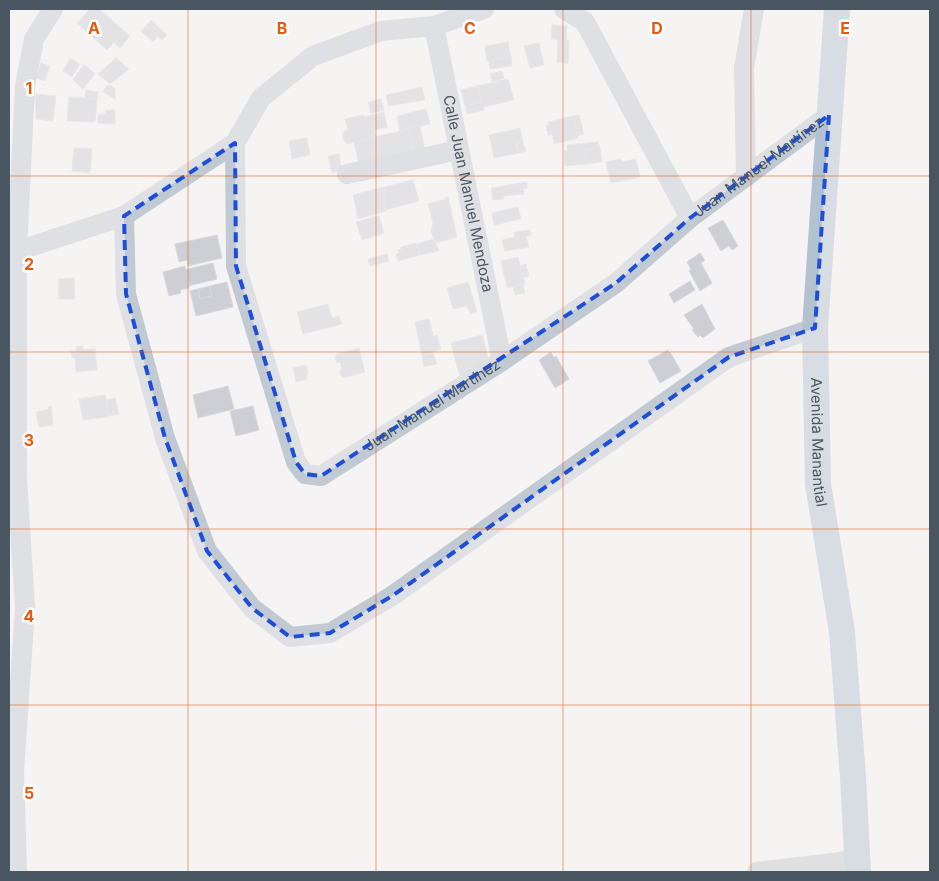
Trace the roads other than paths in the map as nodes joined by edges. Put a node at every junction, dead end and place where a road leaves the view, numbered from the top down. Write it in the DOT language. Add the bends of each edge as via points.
graph roads {
  1 [pos="53,9"];
  2 [pos="484,9"];
  3 [pos="564,9"];
  4 [pos="754,9"];
  5 [pos="837,9"];
  6 [pos="434,26"];
  7 [pos="829,115"];
  8 [pos="235,143"];
  9 [pos="459,150"];
  10 [pos="347,174"];
  11 [pos="746,177"];
  12 [pos="124,216"];
  13 [pos="690,218"];
  14 [pos="17,251"];
  15 [pos="815,328"];
  16 [pos="502,361"];
  17 [pos="12,768"];
  18 [pos="857,866"];
  19 [pos="17,872"];
  20 [pos="757,872"];
  1 -- 14 [label="street" via="34,39 25,86"];
  2 -- 6 [label="street"];
  3 -- 13 [label="street" via="585,22"];
  4 -- 11 [label="street" via="744,68"];
  5 -- 7 [label="main road, Avenida Manantial"];
  6 -- 8 [label="street" via="381,31 313,56 261,98"];
  6 -- 9 [label="street, Calle Juan Manuel Mendoza"];
  7 -- 11 [label="street, Juan Manuel Martínez"];
  7 -- 15 [label="main road, Avenida Manantial"];
  8 -- 12 [label="street"];
  8 -- 16 [label="street, Juan Manuel Martínez" via="236,266 296,462 305,474 321,476"];
  9 -- 10 [label="street"];
  9 -- 16 [label="street, Calle Juan Manuel Mendoza"];
  11 -- 13 [label="street, Juan Manuel Martínez"];
  12 -- 14 [label="street"];
  12 -- 15 [label="street" via="126,294 165,438 207,551 252,608 290,637 330,633 392,596 729,357"];
  13 -- 16 [label="street, Juan Manuel Martínez" via="616,283"];
  14 -- 17 [label="street" via="16,478 25,608"];
  15 -- 18 [label="main road, Avenida Manantial" via="818,484 842,632"];
  17 -- 19 [label="street"];
  18 -- 20 [label="street"];
}
